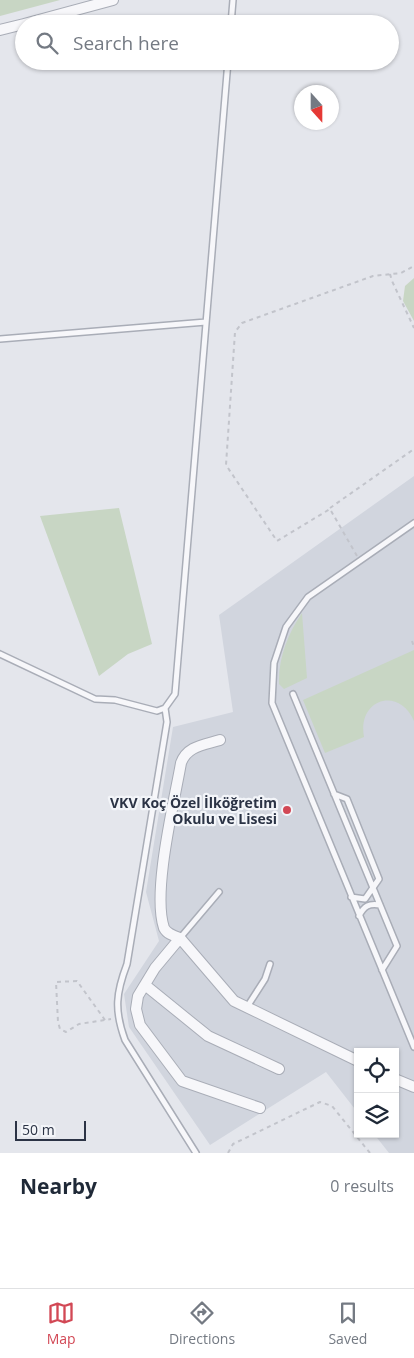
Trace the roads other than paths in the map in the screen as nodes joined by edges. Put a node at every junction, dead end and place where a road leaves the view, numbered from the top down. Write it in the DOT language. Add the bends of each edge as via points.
graph roads {
  1 [pos="113,0"];
  2 [pos="234,0"];
  3 [pos="57,15"];
  4 [pos="233,15"];
  5 [pos="15,26"];
  6 [pos="0,30"];
  7 [pos="227,70"];
  8 [pos="206,322"];
  9 [pos="0,339"];
  10 [pos="414,523"];
  11 [pos="406,528"];
  12 [pos="414,529"];
  13 [pos="0,654"];
  14 [pos="293,694"];
  15 [pos="165,708"];
  16 [pos="220,740"];
  17 [pos="334,794"];
  18 [pos="374,890"];
  19 [pos="219,892"];
  20 [pos="351,897"];
  21 [pos="380,905"];
  22 [pos="359,916"];
  23 [pos="180,938"];
  24 [pos="270,964"];
  25 [pos="382,970"];
  26 [pos="145,985"];
  27 [pos="246,1008"];
  28 [pos="414,1047"];
  29 [pos="354,1059"];
  30 [pos="279,1069"];
  31 [pos="399,1081"];
  32 [pos="414,1087"];
  33 [pos="260,1108"];
  34 [pos="196,1153"];
  1 -- 3 [label="street"];
  2 -- 4 [label="lane"];
  5 -- 6 [label="street"];
  7 -- 8 [label="lane"];
  8 -- 9 [label="lane"];
  8 -- 15 [label="lane" via="175,694"];
  10 -- 11 [label="lane"];
  11 -- 12 [label="lane"];
  11 -- 20 [label="lane" via="308,598 286,627 274,663 272,703"];
  13 -- 15 [label="lane" via="95,699 115,700 157,711"];
  14 -- 17 [label="lane"];
  15 -- 34 [label="lane" via="167,722 127,964 118,990 118,1018 125,1040"];
  16 -- 23 [label="street" via="194,748 181,763 163,865 161,901 166,931"];
  17 -- 18 [label="lane"];
  17 -- 18 [label="lane" via="347,799 379,878"];
  18 -- 20 [label="lane" via="365,899"];
  18 -- 21 [label="lane"];
  19 -- 23 [label="lane"];
  20 -- 22 [label="lane"];
  21 -- 22 [label="lane" via="366,906"];
  21 -- 25 [label="lane" via="397,946"];
  22 -- 25 [label="lane"];
  23 -- 26 [label="street"];
  23 -- 27 [label="street" via="228,997"];
  24 -- 27 [label="lane" via="265,979"];
  25 -- 28 [label="lane"];
  26 -- 30 [label="street" via="215,1041"];
  26 -- 33 [label="street" via="136,1002 137,1020 175,1074 192,1086"];
  27 -- 29 [label="street"];
  31 -- 32 [label="street"];
}
